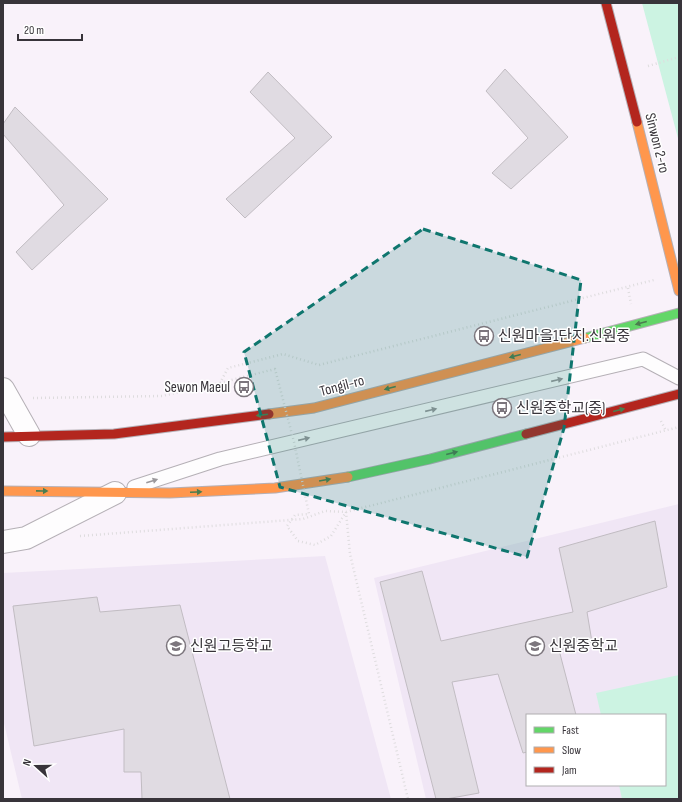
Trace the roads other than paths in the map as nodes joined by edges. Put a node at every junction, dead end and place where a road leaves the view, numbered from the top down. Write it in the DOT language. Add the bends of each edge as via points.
graph roads {
  1 [pos="606,3"];
  2 [pos="679,291"];
  3 [pos="679,313"];
  4 [pos="679,378"];
  5 [pos="5,394"];
  6 [pos="679,394"];
  7 [pos="29,435"];
  8 [pos="3,437"];
  9 [pos="3,491"];
  10 [pos="115,493"];
  11 [pos="3,542"];
  1 -- 2 [label="main road, Sinwon 2-ro"];
  3 -- 7 [label="main road, Tongil-ro, one-way" via="314,408 114,434"];
  10 -- 4 [label="lane, one-way" via="220,459 643,359"];
  5 -- 7 [label="street"];
  10 -- 6 [label="main road, one-way" via="275,488 358,475"];
  7 -- 8 [label="main road, Tongil-ro"];
  9 -- 10 [label="main road, one-way"];
  10 -- 11 [label="street" via="26,538"];
}
